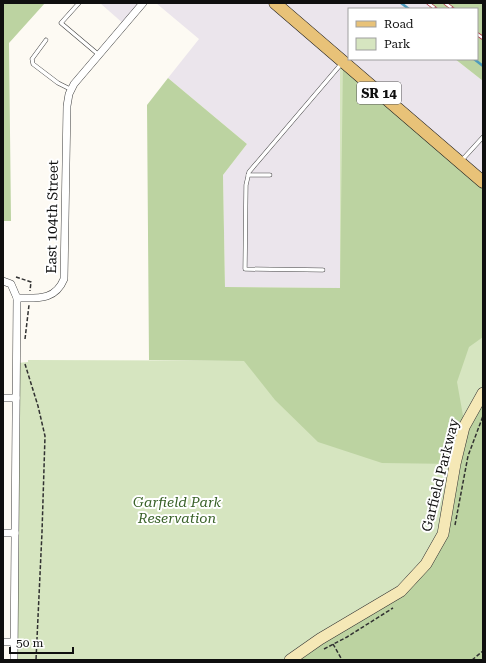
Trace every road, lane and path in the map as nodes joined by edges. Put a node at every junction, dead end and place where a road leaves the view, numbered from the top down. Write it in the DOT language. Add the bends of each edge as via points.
graph roads {
  1 [pos="79,3"];
  2 [pos="143,3"];
  3 [pos="275,3"];
  4 [pos="46,40"];
  5 [pos="99,55"];
  6 [pos="343,62"];
  7 [pos="72,90"];
  8 [pos="483,137"];
  9 [pos="460,163"];
  10 [pos="248,175"];
  11 [pos="270,175"];
  12 [pos="483,182"];
  13 [pos="323,270"];
  14 [pos="10,276"];
  15 [pos="3,281"];
  16 [pos="30,291"];
  17 [pos="17,298"];
  18 [pos="30,305"];
  19 [pos="24,346"];
  20 [pos="25,364"];
  21 [pos="483,393"];
  22 [pos="3,398"];
  23 [pos="16,398"];
  24 [pos="483,416"];
  25 [pos="455,527"];
  26 [pos="3,533"];
  27 [pos="15,533"];
  28 [pos="395,606"];
  29 [pos="3,642"];
  30 [pos="15,642"];
  31 [pos="333,644"];
  32 [pos="321,651"];
  33 [pos="483,651"];
  34 [pos="14,660"];
  35 [pos="36,660"];
  36 [pos="290,660"];
  37 [pos="342,660"];
  38 [pos="472,660"];
  1 -- 5 [label="lane" via="61,23"];
  2 -- 5 [label="street, East 104th Street"];
  3 -- 6 [label="main road, SR 14"];
  4 -- 7 [label="lane" via="32,59 33,64"];
  5 -- 7 [label="street, East 104th Street"];
  6 -- 9 [label="main road, SR 14"];
  6 -- 10 [label="lane"];
  7 -- 17 [label="street, East 104th Street" via="67,106 64,280 57,292"];
  8 -- 9 [label="lane"];
  9 -- 12 [label="main road, SR 14"];
  10 -- 11 [label="lane"];
  10 -- 13 [label="lane" via="245,270"];
  14 -- 16 [label="path" via="31,282"];
  15 -- 17 [label="street" via="11,284"];
  17 -- 23 [label="street"];
  18 -- 19 [label="path"];
  20 -- 35 [label="path" via="45,436"];
  21 -- 36 [label="street, Garfield Parkway" via="464,427 443,534 426,564 401,591"];
  22 -- 23 [label="street"];
  23 -- 27 [label="street"];
  24 -- 25 [label="path" via="468,456"];
  26 -- 27 [label="street"];
  27 -- 30 [label="street"];
  28 -- 31 [label="path" via="347,638"];
  29 -- 30 [label="street"];
  30 -- 34 [label="street"];
  31 -- 32 [label="path"];
  31 -- 37 [label="path"];
  33 -- 38 [label="path"];
}
